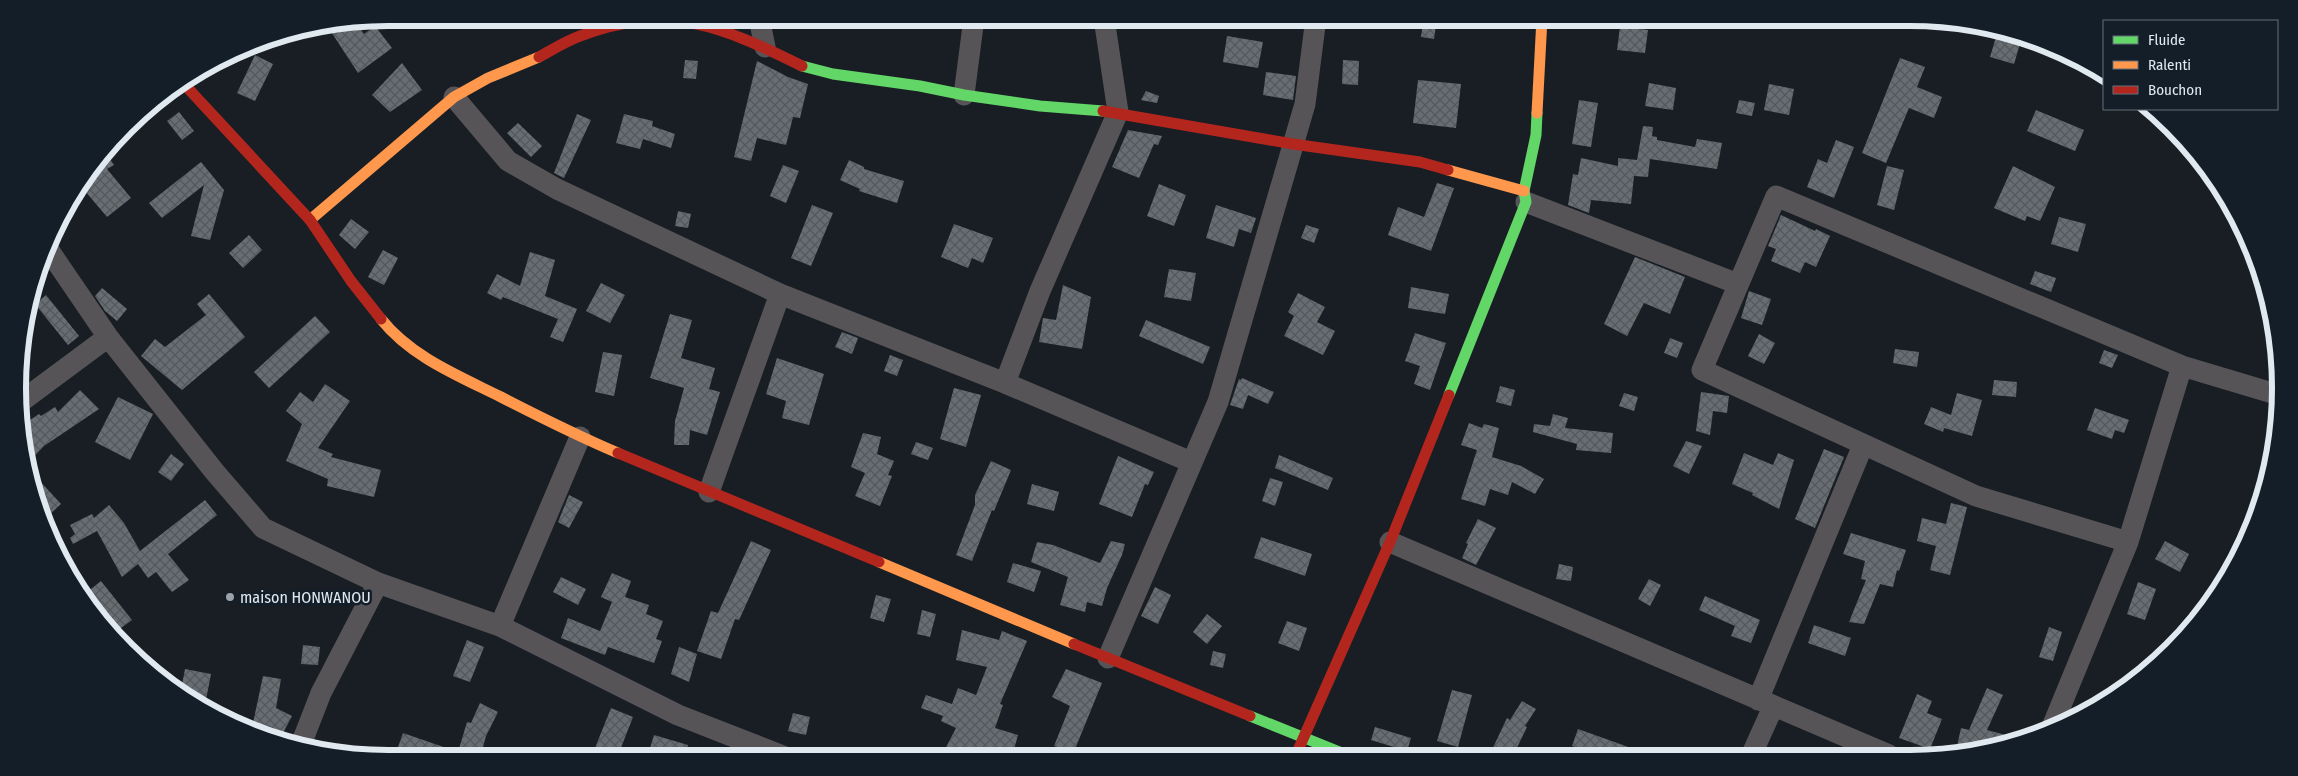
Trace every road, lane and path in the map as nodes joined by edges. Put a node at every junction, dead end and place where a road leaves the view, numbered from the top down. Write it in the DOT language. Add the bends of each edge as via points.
graph roads {
  1 [pos="615,26"];
  2 [pos="710,26"];
  3 [pos="761,26"];
  4 [pos="973,26"];
  5 [pos="1105,26"];
  6 [pos="1315,26"];
  7 [pos="1542,26"];
  8 [pos="766,48"];
  9 [pos="187,87"];
  10 [pos="964,96"];
  11 [pos="454,97"];
  12 [pos="1118,112"];
  13 [pos="1293,144"];
  14 [pos="1525,197"];
  15 [pos="310,220"];
  16 [pos="52,255"];
  17 [pos="1738,284"];
  18 [pos="780,294"];
  19 [pos="108,337"];
  20 [pos="2182,366"];
  21 [pos="1005,383"];
  22 [pos="2272,393"];
  23 [pos="26,398"];
  24 [pos="580,437"];
  25 [pos="1863,445"];
  26 [pos="1191,462"];
  27 [pos="709,492"];
  28 [pos="1390,542"];
  29 [pos="2128,542"];
  30 [pos="378,583"];
  31 [pos="500,626"];
  32 [pos="1108,658"];
  33 [pos="1765,704"];
  34 [pos="2055,719"];
  35 [pos="1304,736"];
  36 [pos="303,739"];
  37 [pos="768,750"];
  38 [pos="1298,750"];
  39 [pos="1338,750"];
  40 [pos="1753,750"];
  41 [pos="1877,750"];
  1 -- 11 [label="street" via="579,36"];
  2 -- 8 [label="street"];
  3 -- 8 [label="street"];
  4 -- 10 [label="street"];
  5 -- 12 [label="street"];
  6 -- 13 [label="street" via="1305,104"];
  7 -- 14 [label="street" via="1536,135"];
  8 -- 10 [label="street" via="802,66 833,74 920,86"];
  9 -- 15 [label="street"];
  10 -- 12 [label="street"];
  11 -- 15 [label="street"];
  11 -- 18 [label="street" via="508,162 557,189"];
  12 -- 13 [label="street"];
  12 -- 21 [label="street" via="1040,291"];
  13 -- 14 [label="street" via="1420,162"];
  13 -- 26 [label="street" via="1218,402"];
  14 -- 17 [label="street"];
  14 -- 28 [label="street"];
  15 -- 24 [label="street" via="388,328 431,362"];
  16 -- 19 [label="street"];
  17 -- 20 [label="street" via="1776,196"];
  17 -- 25 [label="street" via="1702,370"];
  18 -- 21 [label="street"];
  18 -- 27 [label="street"];
  19 -- 23 [label="street"];
  19 -- 30 [label="street" via="263,528"];
  20 -- 22 [label="street"];
  20 -- 29 [label="street"];
  21 -- 26 [label="street"];
  24 -- 27 [label="street"];
  24 -- 31 [label="street"];
  25 -- 29 [label="street" via="1976,496"];
  25 -- 33 [label="street"];
  26 -- 32 [label="street"];
  27 -- 32 [label="street"];
  28 -- 33 [label="street"];
  28 -- 35 [label="street"];
  29 -- 34 [label="street"];
  30 -- 31 [label="street"];
  30 -- 36 [label="street" via="321,693"];
  31 -- 37 [label="street" via="678,714"];
  32 -- 35 [label="street"];
  33 -- 40 [label="street"];
  33 -- 41 [label="street"];
  35 -- 38 [label="street"];
  35 -- 39 [label="street"];
}
